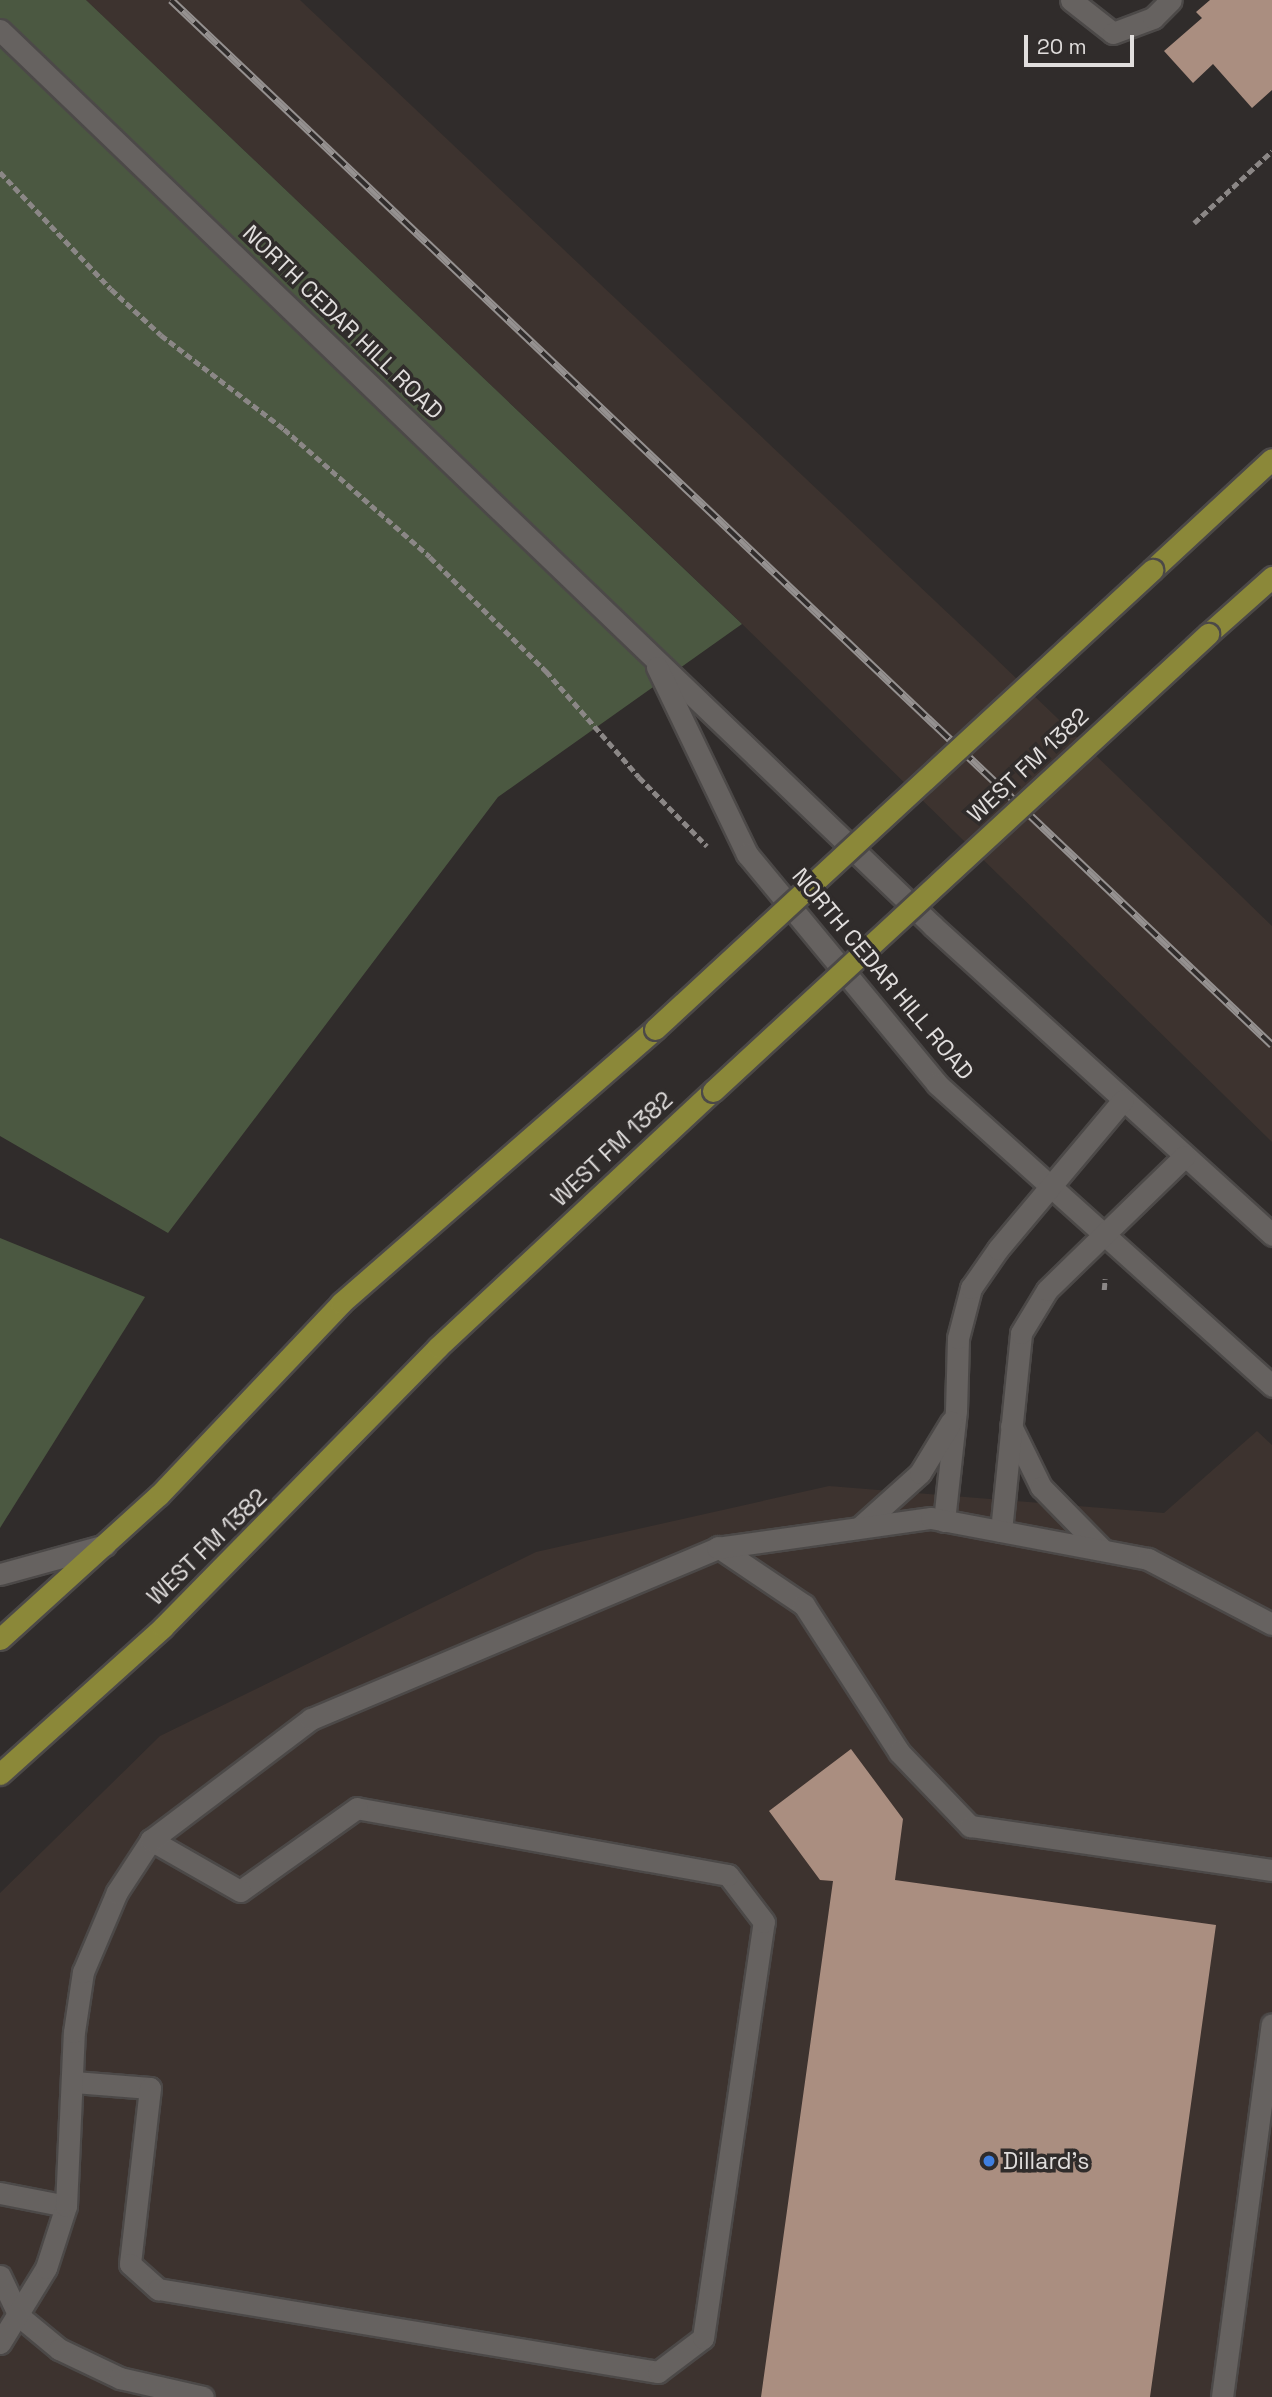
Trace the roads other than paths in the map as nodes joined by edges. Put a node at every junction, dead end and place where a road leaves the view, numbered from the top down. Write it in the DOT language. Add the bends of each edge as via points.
graph roads {
  1 [pos="1071,0"];
  2 [pos="1171,0"];
  3 [pos="0,30"];
  4 [pos="1272,459"];
  5 [pos="1272,577"];
  6 [pos="650,653"];
  7 [pos="1124,1100"];
  8 [pos="1185,1156"];
  9 [pos="1049,1187"];
  10 [pos="1103,1235"];
  11 [pos="1272,1235"];
  12 [pos="1272,1386"];
  13 [pos="956,1411"];
  14 [pos="1009,1423"];
  15 [pos="944,1521"];
  16 [pos="857,1528"];
  17 [pos="1001,1531"];
  18 [pos="105,1545"];
  19 [pos="718,1547"];
  20 [pos="1105,1551"];
  21 [pos="0,1574"];
  22 [pos="1272,1624"];
  23 [pos="0,1639"];
  24 [pos="0,1774"];
  25 [pos="150,1840"];
  26 [pos="1272,1870"];
  27 [pos="1272,2024"];
  28 [pos="74,2082"];
  29 [pos="0,2193"];
  30 [pos="66,2206"];
  31 [pos="0,2276"];
  32 [pos="9,2316"];
  33 [pos="0,2343"];
  34 [pos="203,2397"];
  35 [pos="1222,2397"];
  1 -- 2 [label="street" via="1113,33 1153,18"];
  3 -- 6 [label="street, NORTH CEDAR HILL ROAD"];
  4 -- 18 [label="main road, bridge" via="655,1029 341,1303 159,1495"];
  5 -- 24 [label="main road, WEST FM 1382, bridge" via="438,1347 163,1627"];
  6 -- 7 [label="street, NORTH CEDAR HILL ROAD" via="933,926"];
  6 -- 9 [label="street, NORTH CEDAR HILL ROAD" via="747,854 937,1084"];
  7 -- 8 [label="street, NORTH CEDAR HILL ROAD"];
  7 -- 9 [label="street"];
  8 -- 10 [label="street"];
  8 -- 11 [label="street, NORTH CEDAR HILL ROAD"];
  9 -- 10 [label="street, NORTH CEDAR HILL ROAD"];
  9 -- 13 [label="street" via="971,1288 958,1338"];
  10 -- 12 [label="street, NORTH CEDAR HILL ROAD"];
  10 -- 14 [label="street" via="1047,1290 1021,1333"];
  13 -- 15 [label="street"];
  13 -- 16 [label="street" via="920,1473"];
  14 -- 17 [label="street"];
  14 -- 20 [label="street" via="1041,1487 1059,1511"];
  15 -- 16 [label="street"];
  15 -- 17 [label="street"];
  16 -- 19 [label="street"];
  17 -- 20 [label="street"];
  18 -- 21 [label="street"];
  18 -- 23 [label="main road"];
  19 -- 25 [label="street" via="311,1719"];
  19 -- 26 [label="street" via="804,1605 899,1752 970,1826"];
  20 -- 22 [label="street" via="1148,1559"];
  25 -- 28 [label="street" via="117,1892 83,1972 74,2032"];
  25 -- 28 [label="street" via="240,1891 357,1808 728,1875 764,1922 703,2338 658,2372 158,2289 130,2264 150,2088"];
  27 -- 35 [label="street"];
  28 -- 30 [label="street"];
  29 -- 30 [label="street"];
  30 -- 32 [label="street" via="46,2267"];
  31 -- 32 [label="street"];
  32 -- 33 [label="street"];
  32 -- 34 [label="street" via="59,2349 120,2378"];
}
